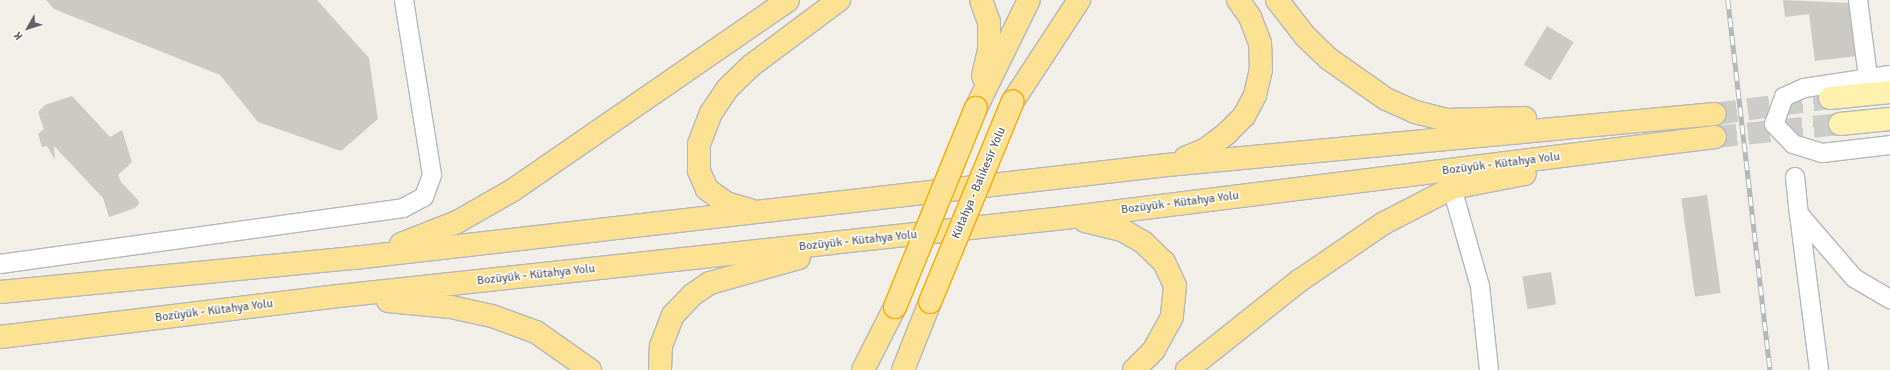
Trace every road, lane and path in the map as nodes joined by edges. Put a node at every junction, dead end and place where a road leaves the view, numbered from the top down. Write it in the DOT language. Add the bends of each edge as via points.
graph roads {
  1 [pos="404,0"];
  2 [pos="788,0"];
  3 [pos="839,0"];
  4 [pos="981,0"];
  5 [pos="1029,0"];
  6 [pos="1064,0"];
  7 [pos="1079,0"];
  8 [pos="1238,0"];
  9 [pos="1277,0"];
  10 [pos="1858,0"];
  11 [pos="1890,75"];
  12 [pos="1868,77"];
  13 [pos="1890,92"];
  14 [pos="1830,98"];
  15 [pos="1014,101"];
  16 [pos="976,108"];
  17 [pos="1890,119"];
  18 [pos="1840,124"];
  19 [pos="1890,145"];
  20 [pos="1167,165"];
  21 [pos="1795,177"];
  22 [pos="1452,188"];
  23 [pos="753,211"];
  24 [pos="1799,214"];
  25 [pos="1064,218"];
  26 [pos="857,242"];
  27 [pos="354,258"];
  28 [pos="0,264"];
  29 [pos="0,292"];
  30 [pos="339,296"];
  31 [pos="1890,298"];
  32 [pos="895,307"];
  33 [pos="0,337"];
  34 [pos="590,370"];
  35 [pos="660,370"];
  36 [pos="864,370"];
  37 [pos="873,370"];
  38 [pos="903,370"];
  39 [pos="1134,370"];
  40 [pos="1187,370"];
  41 [pos="1489,370"];
  42 [pos="1819,370"];
  1 -- 28 [label="street" via="432,175 424,197 403,208"];
  2 -- 27 [label="highway" via="513,190 457,222 415,240"];
  3 -- 23 [label="highway" via="786,37 727,89 712,114 699,144 699,171 707,189 726,203"];
  4 -- 16 [label="highway" via="989,22 989,50"];
  5 -- 16 [label="highway"];
  6 -- 15 [label="highway, Kütahya - Balıkesir Yolu"];
  7 -- 15 [label="highway"];
  8 -- 20 [label="highway" via="1250,17 1260,43 1261,70 1255,95 1244,116 1227,133 1206,149"];
  9 -- 20 [label="highway" via="1305,36 1329,60 1386,99 1415,112 1447,120 1715,114"];
  10 -- 12 [label="street"];
  11 -- 12 [label="street"];
  12 -- 19 [label="street" via="1804,88 1784,97 1774,124 1793,144 1822,154"];
  13 -- 14 [label="main road"];
  15 -- 38 [label="highway, Kütahya - Balıkesir Yolu, bridge"];
  16 -- 32 [label="highway, bridge"];
  17 -- 18 [label="main road"];
  20 -- 23 [label="highway"];
  21 -- 24 [label="street"];
  22 -- 25 [label="highway, Bozüyük - Kütahya Yolu" via="1715,137"];
  22 -- 40 [label="highway" via="1384,223 1299,281"];
  22 -- 41 [label="street" via="1480,286"];
  23 -- 27 [label="highway"];
  24 -- 31 [label="street" via="1854,278"];
  24 -- 42 [label="street"];
  25 -- 26 [label="highway, Bozüyük - Kütahya Yolu"];
  25 -- 39 [label="highway" via="1103,223 1143,242 1164,262 1175,286 1172,317 1154,350"];
  26 -- 30 [label="highway, Bozüyük - Kütahya Yolu"];
  26 -- 35 [label="highway" via="710,283 692,295 673,315 661,346"];
  27 -- 29 [label="highway"];
  30 -- 33 [label="highway, Bozüyük - Kütahya Yolu"];
  30 -- 34 [label="highway" via="451,306 492,316 536,332"];
  32 -- 36 [label="highway"];
  32 -- 37 [label="highway"];
}
